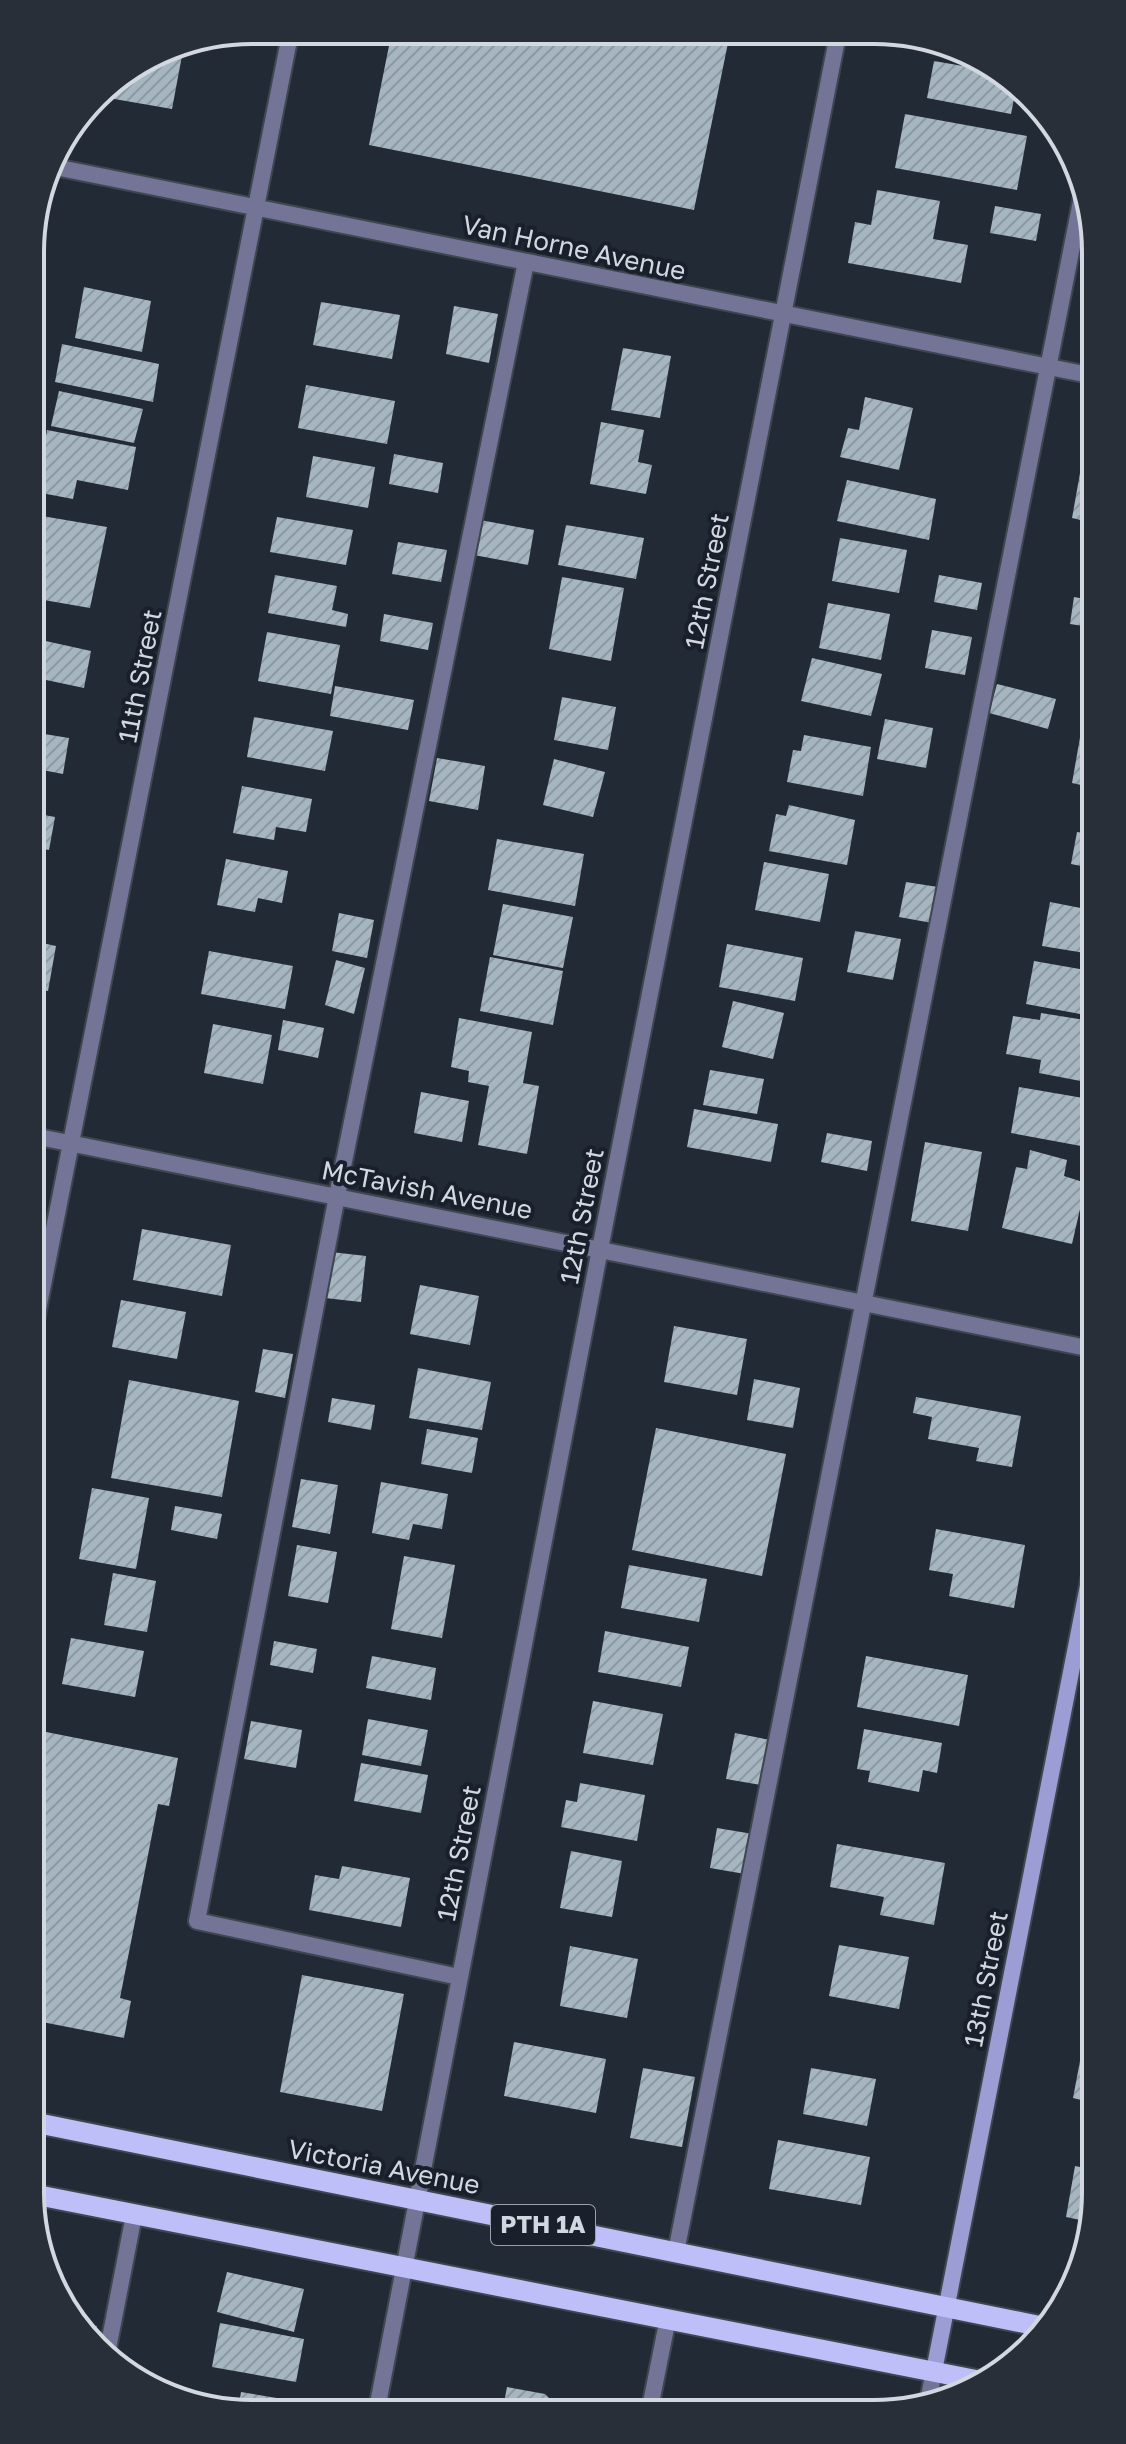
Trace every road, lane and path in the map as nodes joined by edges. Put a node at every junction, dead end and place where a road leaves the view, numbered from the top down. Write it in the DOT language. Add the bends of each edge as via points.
graph roads {
  1 [pos="288,44"];
  2 [pos="836,44"];
  3 [pos="62,168"];
  4 [pos="257,207"];
  5 [pos="1078,215"];
  6 [pos="526,262"];
  7 [pos="784,315"];
  8 [pos="1048,367"];
  9 [pos="1082,374"];
  10 [pos="44,1138"];
  11 [pos="71,1144"];
  12 [pos="337,1196"];
  13 [pos="600,1249"];
  14 [pos="44,1280"];
  15 [pos="865,1303"];
  16 [pos="1082,1347"];
  17 [pos="1082,1616"];
  18 [pos="459,1977"];
  19 [pos="44,2124"];
  20 [pos="44,2197"];
  21 [pos="416,2200"];
  22 [pos="134,2215"];
  23 [pos="676,2252"];
  24 [pos="405,2267"];
  25 [pos="946,2307"];
  26 [pos="668,2318"];
  27 [pos="1034,2325"];
  28 [pos="109,2343"];
  29 [pos="934,2371"];
  30 [pos="968,2378"];
  31 [pos="930,2392"];
  32 [pos="379,2400"];
  33 [pos="652,2400"];
  1 -- 4 [label="street, 11th Street"];
  2 -- 7 [label="street, 12th Street"];
  3 -- 4 [label="street, Van Horne Avenue"];
  4 -- 6 [label="street, Van Horne Avenue"];
  4 -- 11 [label="street, 11th Street"];
  5 -- 8 [label="street"];
  6 -- 7 [label="street, Van Horne Avenue"];
  6 -- 12 [label="street"];
  7 -- 8 [label="street, Van Horne Avenue"];
  7 -- 13 [label="street, 12th Street"];
  8 -- 9 [label="street, Van Horne Avenue"];
  8 -- 15 [label="street"];
  10 -- 11 [label="street, McTavish Avenue"];
  11 -- 12 [label="street, McTavish Avenue"];
  11 -- 14 [label="street, 11th Street"];
  12 -- 13 [label="street, McTavish Avenue"];
  12 -- 18 [label="street" via="197,1921"];
  13 -- 15 [label="street, McTavish Avenue"];
  13 -- 18 [label="street, 12th Street"];
  15 -- 16 [label="street, McTavish Avenue"];
  15 -- 23 [label="street"];
  17 -- 25 [label="street, 13th Street"];
  18 -- 21 [label="street, 12th Street"];
  19 -- 21 [label="main road, Victoria Avenue / PTH 1A"];
  20 -- 22 [label="main road, PTH 1A"];
  21 -- 23 [label="main road, Victoria Avenue / PTH 1A"];
  21 -- 24 [label="street, 12th Street"];
  22 -- 24 [label="main road, PTH 1A"];
  22 -- 28 [label="street"];
  23 -- 25 [label="main road, Victoria Avenue / PTH 1A"];
  24 -- 26 [label="main road, PTH 1A"];
  24 -- 32 [label="street, 12th Street"];
  25 -- 27 [label="main road, Victoria Avenue / PTH 1A"];
  25 -- 29 [label="street, 13th Street"];
  26 -- 29 [label="main road, PTH 1A"];
  26 -- 33 [label="street"];
  29 -- 30 [label="main road, PTH 1A"];
  29 -- 31 [label="street, 13th Street"];
}
